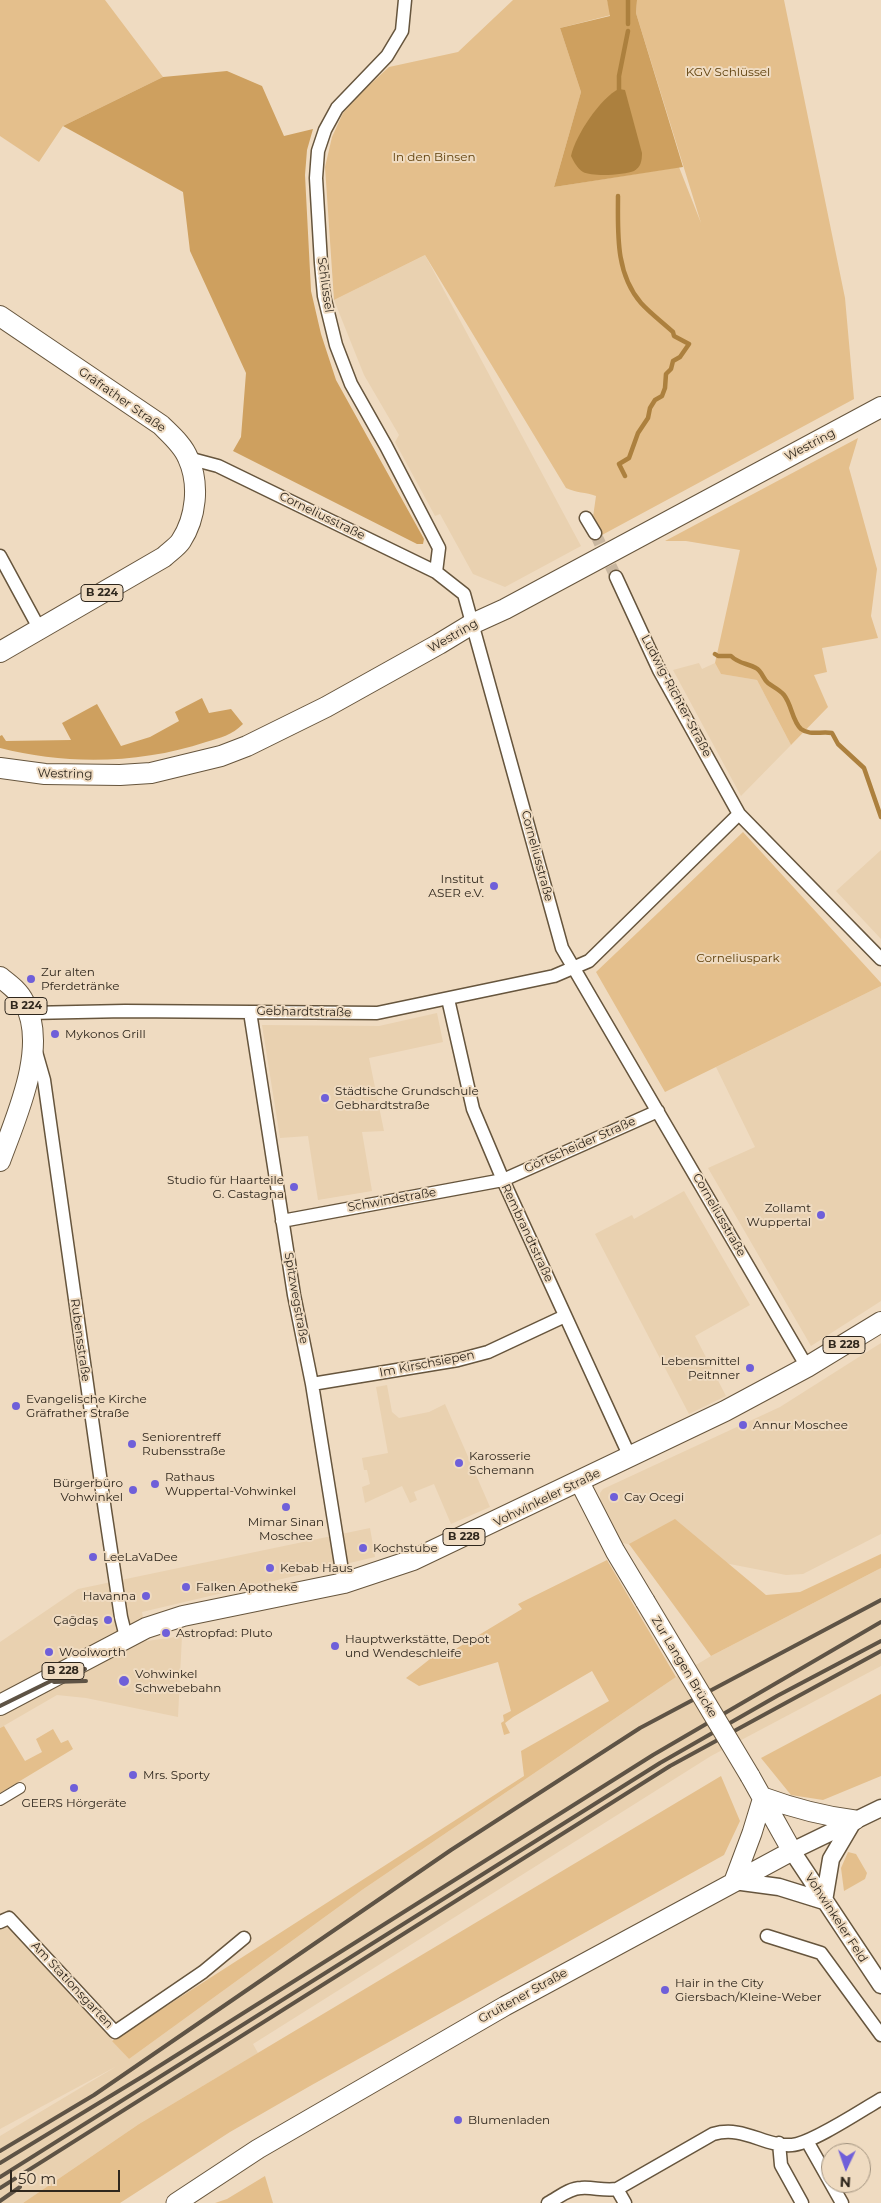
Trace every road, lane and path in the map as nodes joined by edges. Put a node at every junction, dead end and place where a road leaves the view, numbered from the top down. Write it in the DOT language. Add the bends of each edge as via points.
graph roads {
  1 [pos="405,0"];
  2 [pos="0,316"];
  3 [pos="881,407"];
  4 [pos="188,458"];
  5 [pos="586,518"];
  6 [pos="595,533"];
  7 [pos="0,556"];
  8 [pos="436,572"];
  9 [pos="616,577"];
  10 [pos="472,624"];
  11 [pos="40,628"];
  12 [pos="0,652"];
  13 [pos="0,768"];
  14 [pos="739,814"];
  15 [pos="881,959"];
  16 [pos="574,967"];
  17 [pos="0,977"];
  18 [pos="448,999"];
  19 [pos="250,1012"];
  20 [pos="29,1013"];
  21 [pos="33,1044"];
  22 [pos="658,1111"];
  23 [pos="0,1161"];
  24 [pos="502,1180"];
  25 [pos="282,1220"];
  26 [pos="565,1316"];
  27 [pos="881,1322"];
  28 [pos="807,1367"];
  29 [pos="312,1384"];
  30 [pos="630,1457"];
  31 [pos="579,1481"];
  32 [pos="344,1583"];
  33 [pos="126,1637"];
  34 [pos="0,1705"];
  35 [pos="20,1788"];
  36 [pos="763,1797"];
  37 [pos="0,1800"];
  38 [pos="881,1808"];
  39 [pos="855,1820"];
  40 [pos="792,1851"];
  41 [pos="734,1881"];
  42 [pos="824,1901"];
  43 [pos="0,1922"];
  44 [pos="767,1936"];
  45 [pos="244,1938"];
  46 [pos="881,1985"];
  47 [pos="881,2035"];
  48 [pos="881,2099"];
  49 [pos="807,2141"];
  50 [pos="779,2143"];
  51 [pos="617,2189"];
  52 [pos="176,2203"];
  53 [pos="548,2203"];
  54 [pos="625,2203"];
  55 [pos="802,2203"];
  56 [pos="842,2203"];
  1 -- 8 [label="street, Schlüssel" via="402,31 387,56 337,108 325,130 318,151 316,178 324,296 336,345 351,384 439,548"];
  2 -- 4 [label="main road, Gräfrather Straße / B 224" via="161,425 177,440"];
  3 -- 10 [label="main road, Westring"];
  4 -- 8 [label="street, Corneliusstraße" via="218,466"];
  4 -- 11 [label="main road, Gräfrather Straße / B 224" via="195,496 193,512 180,541 164,557"];
  5 -- 6 [label="street"];
  7 -- 11 [label="street"];
  8 -- 10 [label="street, Corneliusstraße" via="464,594"];
  9 -- 14 [label="street, Ludwig-Richter-Straße" via="659,670"];
  10 -- 13 [label="main road, Westring" via="326,707 221,756 151,773 120,776 45,774"];
  10 -- 16 [label="street, Corneliusstraße" via="562,948"];
  11 -- 12 [label="main road, Gräfrather Straße / B 224"];
  14 -- 15 [label="street, Ludwig-Richter-Straße"];
  14 -- 16 [label="street" via="589,961"];
  16 -- 18 [label="street, Gebhardtstraße" via="554,976"];
  16 -- 22 [label="street, Corneliusstraße"];
  17 -- 20 [label="main road, B 224" via="16,990"];
  18 -- 19 [label="street, Gebhardtstraße" via="377,1013"];
  18 -- 24 [label="street, Rembrandtstraße" via="473,1109"];
  19 -- 20 [label="street, Gebhardtstraße"];
  19 -- 25 [label="street, Spitzwegstraße"];
  20 -- 21 [label="main road, B 224"];
  21 -- 23 [label="main road, B 224" via="27,1082"];
  21 -- 33 [label="street, Rubensstraße" via="44,1080 104,1511"];
  22 -- 24 [label="street, Görtscheider Straße"];
  22 -- 28 [label="street, Corneliusstraße"];
  24 -- 25 [label="street, Schwindstraße"];
  24 -- 26 [label="street, Rembrandtstraße"];
  25 -- 29 [label="street, Spitzwegstraße"];
  26 -- 29 [label="street, Im Kirschsiepen" via="488,1352 458,1360"];
  26 -- 30 [label="street, Rembrandtstraße"];
  27 -- 28 [label="main road, Vohwinkeler Straße / B 228"];
  28 -- 30 [label="main road, Vohwinkeler Straße / B 228"];
  29 -- 32 [label="street, Spitzwegstraße"];
  30 -- 31 [label="main road, Vohwinkeler Straße / B 228"];
  31 -- 32 [label="main road, Vohwinkeler Straße / B 228" via="413,1560"];
  31 -- 36 [label="main road, Zur Langen Brücke, bridge" via="614,1551"];
  32 -- 33 [label="main road, Vohwinkeler Straße / B 228" via="183,1616"];
  33 -- 34 [label="main road, Vohwinkeler Straße / B 228"];
  35 -- 37 [label="street"];
  36 -- 39 [label="main road" via="810,1812"];
  36 -- 40 [label="main road, Zur Langen Brücke"];
  36 -- 41 [label="main road"];
  38 -- 39 [label="street, Gruitener Straße"];
  39 -- 40 [label="street, Gruitener Straße"];
  39 -- 42 [label="street" via="831,1859"];
  40 -- 41 [label="main road, Gruitener Straße"];
  40 -- 42 [label="street, Vohwinkeler Feld"];
  41 -- 42 [label="street" via="779,1886"];
  41 -- 52 [label="main road, Gruitener Straße" via="505,2006 258,2149"];
  42 -- 46 [label="street, Vohwinkeler Feld"];
  43 -- 45 [label="street, Am Stationsgarten" via="9,1918 115,2032 203,1972"];
  44 -- 47 [label="street" via="821,1953"];
  48 -- 49 [label="street"];
  49 -- 50 [label="street" via="792,2145"];
  49 -- 56 [label="street"];
  50 -- 51 [label="street" via="737,2131 713,2134"];
  50 -- 55 [label="street" via="781,2165"];
  51 -- 53 [label="street" via="574,2189"];
  51 -- 54 [label="street"];
}
